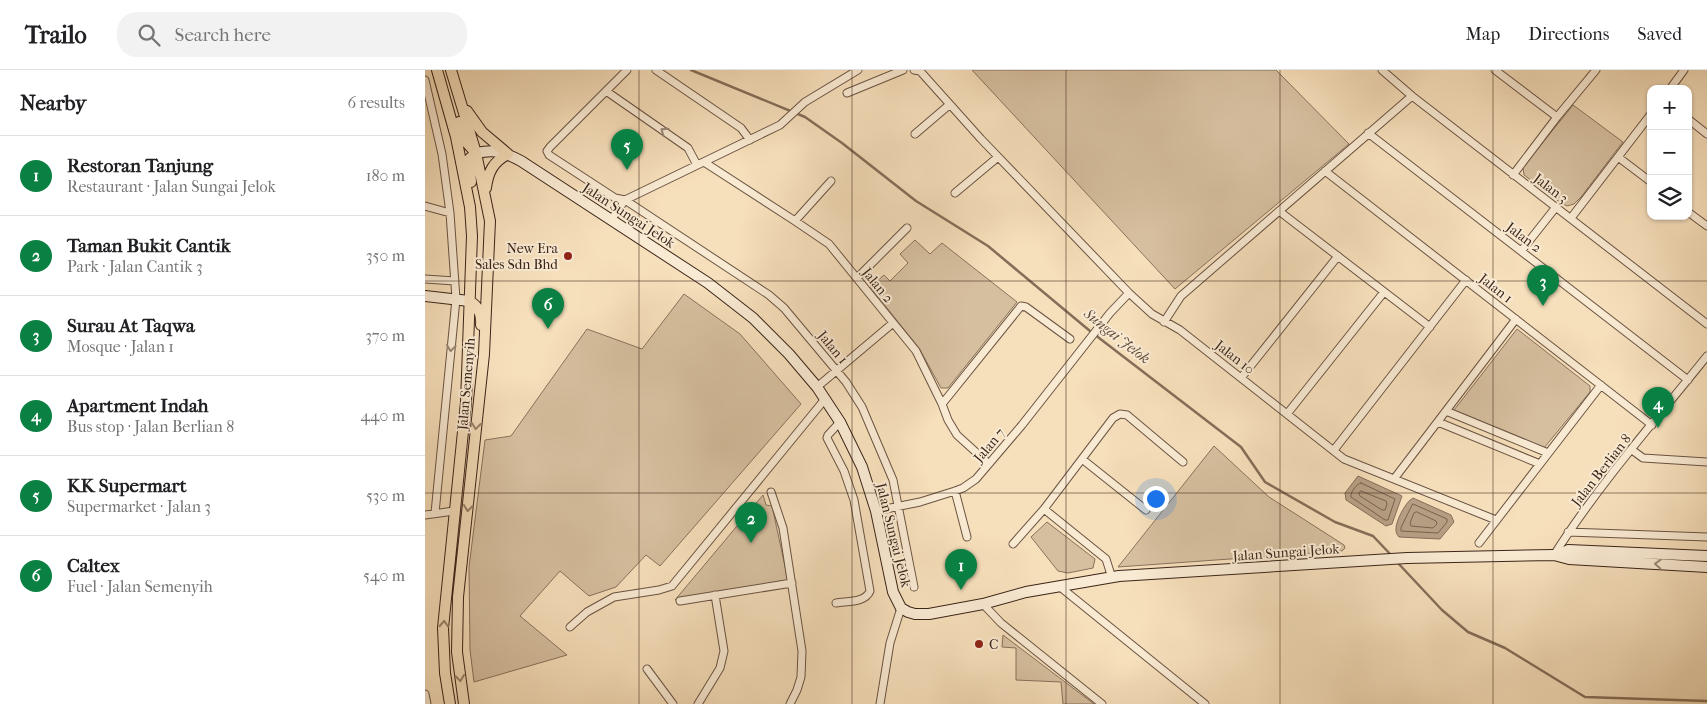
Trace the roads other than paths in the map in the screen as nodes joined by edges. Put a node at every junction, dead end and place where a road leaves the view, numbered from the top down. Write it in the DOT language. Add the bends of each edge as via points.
graph roads {
  1 [pos="451,70"];
  2 [pos="627,70"];
  3 [pos="656,70"];
  4 [pos="858,70"];
  5 [pos="903,70"];
  6 [pos="914,70"];
  7 [pos="1382,70"];
  8 [pos="1495,70"];
  9 [pos="1596,70"];
  10 [pos="1684,70"];
  11 [pos="438,74"];
  12 [pos="425,80"];
  13 [pos="1673,85"];
  14 [pos="606,91"];
  15 [pos="847,93"];
  16 [pos="1412,96"];
  17 [pos="461,102"];
  18 [pos="949,105"];
  19 [pos="1557,117"];
  20 [pos="1647,119"];
  21 [pos="1692,122"];
  22 [pos="1368,133"];
  23 [pos="915,134"];
  24 [pos="1707,134"];
  25 [pos="750,140"];
  26 [pos="476,152"];
  27 [pos="508,154"];
  28 [pos="998,157"];
  29 [pos="1618,157"];
  30 [pos="701,164"];
  31 [pos="1325,171"];
  32 [pos="1513,175"];
  33 [pos="1647,179"];
  34 [pos="831,181"];
  35 [pos="955,193"];
  36 [pos="486,196"];
  37 [pos="625,200"];
  38 [pos="425,206"];
  39 [pos="470,207"];
  40 [pos="1556,207"];
  41 [pos="1279,211"];
  42 [pos="450,213"];
  43 [pos="1692,215"];
  44 [pos="1571,218"];
  45 [pos="611,220"];
  46 [pos="795,221"];
  47 [pos="1707,226"];
  48 [pos="907,228"];
  49 [pos="1522,250"];
  50 [pos="1338,256"];
  51 [pos="487,275"];
  52 [pos="857,278"];
  53 [pos="425,279"];
  54 [pos="1466,280"];
  55 [pos="455,281"];
  56 [pos="1384,292"];
  57 [pos="1129,293"];
  58 [pos="425,296"];
  59 [pos="456,299"];
  60 [pos="469,301"];
  61 [pos="1516,319"];
  62 [pos="1164,322"];
  63 [pos="893,323"];
  64 [pos="1707,324"];
  65 [pos="1429,327"];
  66 [pos="1070,339"];
  67 [pos="483,354"];
  68 [pos="1707,356"];
  69 [pos="836,371"];
  70 [pos="1241,378"];
  71 [pos="1688,380"];
  72 [pos="1601,385"];
  73 [pos="817,387"];
  74 [pos="825,399"];
  75 [pos="943,404"];
  76 [pos="1446,410"];
  77 [pos="1287,414"];
  78 [pos="840,422"];
  79 [pos="1437,422"];
  80 [pos="1651,425"];
  81 [pos="1334,450"];
  82 [pos="1632,450"];
  83 [pos="1548,453"];
  84 [pos="1082,459"];
  85 [pos="1183,462"];
  86 [pos="1707,462"];
  87 [pos="989,464"];
  88 [pos="1540,464"];
  89 [pos="1394,479"];
  90 [pos="955,491"];
  91 [pos="771,492"];
  92 [pos="899,507"];
  93 [pos="1045,509"];
  94 [pos="1146,510"];
  95 [pos="454,511"];
  96 [pos="876,511"];
  97 [pos="435,513"];
  98 [pos="425,515"];
  99 [pos="1496,520"];
  100 [pos="1569,532"];
  101 [pos="967,537"];
  102 [pos="1707,537"];
  103 [pos="1479,542"];
  104 [pos="1013,544"];
  105 [pos="1557,555"];
  106 [pos="1707,556"];
  107 [pos="1707,567"];
  108 [pos="1112,578"];
  109 [pos="792,583"];
  110 [pos="1059,586"];
  111 [pos="913,588"];
  112 [pos="715,595"];
  113 [pos="680,601"];
  114 [pos="836,603"];
  115 [pos="983,604"];
  116 [pos="901,608"];
  117 [pos="570,627"];
  118 [pos="647,669"];
  119 [pos="425,694"];
  120 [pos="427,704"];
  121 [pos="450,704"];
  122 [pos="464,704"];
  123 [pos="673,704"];
  124 [pos="698,704"];
  125 [pos="791,704"];
  126 [pos="880,704"];
  127 [pos="1102,704"];
  128 [pos="1205,704"];
  1 -- 17 [label="main road, Jalan Semenyih"];
  2 -- 14 [label="street"];
  3 -- 25 [label="street" via="741,128"];
  4 -- 25 [label="street" via="805,102 780,125"];
  5 -- 15 [label="street"];
  6 -- 18 [label="street, Jalan 10" via="919,71"];
  7 -- 16 [label="street, Jalan 3"];
  8 -- 19 [label="street"];
  9 -- 19 [label="street"];
  10 -- 13 [label="street"];
  11 -- 26 [label="main road" via="447,89 465,142"];
  11 -- 39 [label="main road, Jalan Semenyih" via="456,136"];
  12 -- 42 [label="street" via="442,154"];
  30 -- 14 [label="street, one-way" via="687,148"];
  14 -- 37 [label="street, Jalan 1" via="547,151 615,198"];
  16 -- 22 [label="street"];
  16 -- 32 [label="street, Jalan 3"];
  17 -- 26 [label="main road, Jalan Semenyih"];
  17 -- 27 [label="main road" via="482,132"];
  18 -- 23 [label="street"];
  18 -- 28 [label="street, Jalan 10"];
  19 -- 32 [label="street"];
  20 -- 29 [label="street"];
  21 -- 24 [label="street"];
  22 -- 31 [label="street"];
  22 -- 49 [label="street, Jalan 2"];
  25 -- 30 [label="street"];
  26 -- 27 [label="street, Jalan Sungai Jelok" via="491,150"];
  26 -- 36 [label="main road, Jalan Semenyih"];
  26 -- 39 [label="main road" via="469,159 473,198"];
  27 -- 36 [label="main road" via="493,165"];
  27 -- 45 [label="street, Jalan Sungai Jelok"];
  28 -- 35 [label="street"];
  28 -- 57 [label="street, Jalan 10"];
  29 -- 33 [label="street"];
  29 -- 44 [label="street"];
  30 -- 37 [label="street"];
  30 -- 46 [label="street, Jalan 2"];
  31 -- 41 [label="street"];
  31 -- 54 [label="street, Jalan 1"];
  32 -- 40 [label="street, Jalan 3"];
  34 -- 46 [label="street"];
  36 -- 51 [label="main road, Jalan Semenyih" via="490,220"];
  37 -- 45 [label="street"];
  37 -- 69 [label="street, Jalan 1" via="769,295 784,308"];
  38 -- 42 [label="street"];
  39 -- 60 [label="main road, Jalan Semenyih" via="473,236"];
  40 -- 44 [label="street, Jalan 3"];
  40 -- 49 [label="street"];
  41 -- 50 [label="street"];
  41 -- 62 [label="street" via="1181,296"];
  42 -- 55 [label="street"];
  43 -- 47 [label="street"];
  44 -- 64 [label="street, Jalan 3"];
  45 -- 73 [label="street, Jalan Sungai Jelok" via="708,283 753,318"];
  46 -- 52 [label="street, Jalan 2" via="829,244"];
  48 -- 52 [label="street"];
  49 -- 71 [label="street, Jalan 2"];
  50 -- 56 [label="street"];
  50 -- 70 [label="street"];
  51 -- 60 [label="main road" via="479,293"];
  51 -- 67 [label="main road, Jalan Semenyih"];
  52 -- 63 [label="street, Jalan 2"];
  53 -- 55 [label="street"];
  54 -- 61 [label="street, Jalan 1"];
  54 -- 65 [label="street"];
  55 -- 59 [label="street"];
  56 -- 65 [label="street"];
  56 -- 77 [label="street"];
  57 -- 62 [label="street, Jalan 10"];
  57 -- 87 [label="street, Jalan 7"];
  58 -- 59 [label="street"];
  59 -- 60 [label="street"];
  59 -- 97 [label="street, one-way"];
  60 -- 67 [label="main road" via="479,310"];
  60 -- 95 [label="main road, Jalan Semenyih" via="465,402"];
  61 -- 72 [label="street, Jalan 1"];
  61 -- 76 [label="street"];
  62 -- 70 [label="street, Jalan 10" via="1180,330"];
  63 -- 69 [label="street"];
  63 -- 75 [label="street, Jalan 2" via="916,351"];
  65 -- 81 [label="street"];
  66 -- 75 [label="street" via="1027,307 1021,306"];
  67 -- 122 [label="main road, Jalan Semenyih, one-way" via="458,597 457,652"];
  68 -- 71 [label="street, Jalan Berlian 8"];
  69 -- 73 [label="street"];
  69 -- 92 [label="street, Jalan 1" via="865,414 893,480"];
  70 -- 77 [label="street, Jalan 10"];
  71 -- 80 [label="street, Jalan Berlian 8"];
  72 -- 80 [label="street, Jalan 1"];
  72 -- 83 [label="street"];
  73 -- 74 [label="street, Jalan Sungai Jelok"];
  74 -- 78 [label="street, Jalan Sungai Jelok"];
  74 -- 117 [label="street" via="672,586 614,597 587,612"];
  75 -- 87 [label="street, Jalan 2" via="957,435"];
  76 -- 79 [label="street"];
  76 -- 83 [label="street"];
  77 -- 81 [label="street, Jalan 10"];
  78 -- 96 [label="street, Jalan Sungai Jelok" via="862,467"];
  78 -- 114 [label="street" via="827,438 854,500 870,591 864,599"];
  79 -- 88 [label="street"];
  79 -- 89 [label="street"];
  80 -- 82 [label="street, Jalan Berlian 8"];
  81 -- 89 [label="street, Jalan 10" via="1345,459"];
  82 -- 86 [label="street" via="1643,458"];
  82 -- 100 [label="street, Jalan Berlian 8"];
  83 -- 88 [label="street"];
  84 -- 85 [label="street" via="1113,418 1120,414 1127,416"];
  84 -- 93 [label="street"];
  84 -- 94 [label="street"];
  87 -- 90 [label="street, Jalan 7" via="977,479"];
  88 -- 99 [label="street"];
  89 -- 99 [label="street, Jalan 10"];
  90 -- 92 [label="street, Jalan 7"];
  90 -- 101 [label="street"];
  91 -- 109 [label="street" via="783,528"];
  92 -- 96 [label="street, Jalan 7"];
  92 -- 111 [label="street, Jalan 1"];
  93 -- 104 [label="street"];
  93 -- 108 [label="street" via="1106,558"];
  95 -- 97 [label="street"];
  121 -- 95 [label="main road, Jalan Semenyih, one-way" via="443,628"];
  96 -- 116 [label="street, Jalan Sungai Jelok" via="893,592"];
  97 -- 98 [label="street"];
  99 -- 103 [label="street"];
  100 -- 102 [label="street"];
  100 -- 105 [label="street, Jalan Berlian 8"];
  105 -- 106 [label="street, Jalan Sungai Jelok" via="1569,550"];
  107 -- 105 [label="street, Jalan Sungai Jelok, one-way" via="1569,559"];
  105 -- 108 [label="street, Jalan Sungai Jelok" via="1407,558"];
  108 -- 110 [label="street, Jalan Sungai Jelok"];
  109 -- 112 [label="street"];
  109 -- 125 [label="street" via="802,651 801,677"];
  110 -- 115 [label="street, Jalan Sungai Jelok"];
  110 -- 128 [label="street"];
  112 -- 113 [label="street"];
  112 -- 124 [label="street" via="724,651 720,668"];
  115 -- 116 [label="street, Jalan Sungai Jelok" via="929,614 915,614"];
  115 -- 127 [label="street" via="1001,623"];
  116 -- 126 [label="street" via="890,643"];
  118 -- 123 [label="street"];
  119 -- 120 [label="street"];
}
